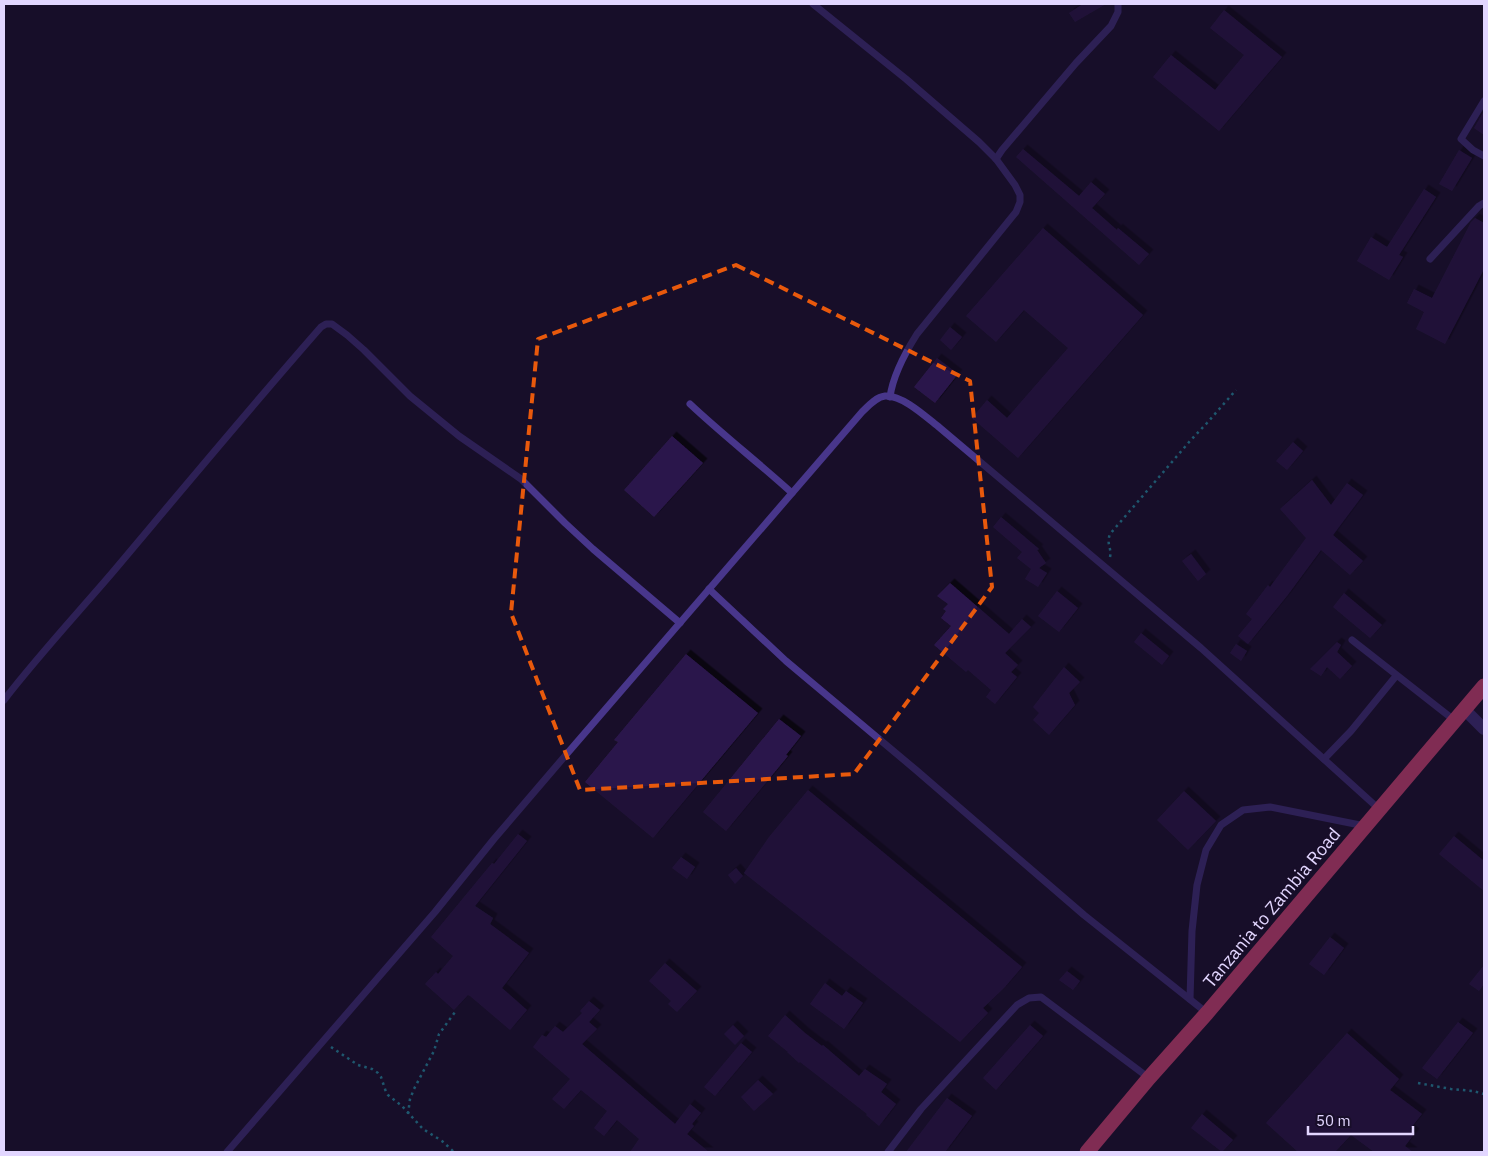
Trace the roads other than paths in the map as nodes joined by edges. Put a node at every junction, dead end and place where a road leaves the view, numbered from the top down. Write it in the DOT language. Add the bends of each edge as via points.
graph roads {
  1 [pos="813,4"];
  2 [pos="1118,4"];
  3 [pos="1484,101"];
  4 [pos="1484,156"];
  5 [pos="996,159"];
  6 [pos="1484,203"];
  7 [pos="1430,259"];
  8 [pos="890,397"];
  9 [pos="690,404"];
  10 [pos="792,493"];
  11 [pos="709,589"];
  12 [pos="680,623"];
  13 [pos="1352,640"];
  14 [pos="1396,676"];
  15 [pos="1484,686"];
  16 [pos="4,700"];
  17 [pos="1459,715"];
  18 [pos="1484,729"];
  19 [pos="1324,759"];
  20 [pos="1380,810"];
  21 [pos="1366,826"];
  22 [pos="1190,999"];
  23 [pos="1208,1013"];
  24 [pos="1149,1078"];
  25 [pos="227,1152"];
  26 [pos="888,1152"];
  27 [pos="1087,1152"];
  1 -- 5 [label="lane" via="906,79"];
  2 -- 5 [label="lane" via="1111,26 1076,62"];
  3 -- 4 [label="lane" via="1462,139"];
  5 -- 8 [label="lane" via="1020,195 1016,212 917,334 894,380"];
  6 -- 7 [label="lane"];
  8 -- 10 [label="lane" via="879,398 862,412"];
  8 -- 19 [label="lane" via="902,400 940,428 1201,648"];
  9 -- 10 [label="lane"];
  10 -- 11 [label="lane"];
  11 -- 12 [label="lane"];
  11 -- 22 [label="lane" via="786,661 1084,915"];
  12 -- 16 [label="lane" via="586,543 522,479 439,421 347,335 332,324 326,324 232,428"];
  12 -- 25 [label="lane"];
  13 -- 14 [label="lane"];
  14 -- 17 [label="lane"];
  14 -- 19 [label="lane"];
  15 -- 17 [label="highway, Tanzania to Zambia Road"];
  17 -- 18 [label="street"];
  17 -- 20 [label="highway, Tanzania to Zambia Road"];
  19 -- 20 [label="lane"];
  20 -- 21 [label="highway, Tanzania to Zambia Road"];
  21 -- 22 [label="lane" via="1270,807 1243,810 1221,825 1206,850 1197,885"];
  21 -- 23 [label="highway, Tanzania to Zambia Road"];
  22 -- 23 [label="lane"];
  23 -- 24 [label="highway, Tanzania to Zambia Road"];
  24 -- 26 [label="lane" via="1041,997 1029,998 997,1025 921,1109"];
  24 -- 27 [label="highway, Tanzania to Zambia Road"];
}
